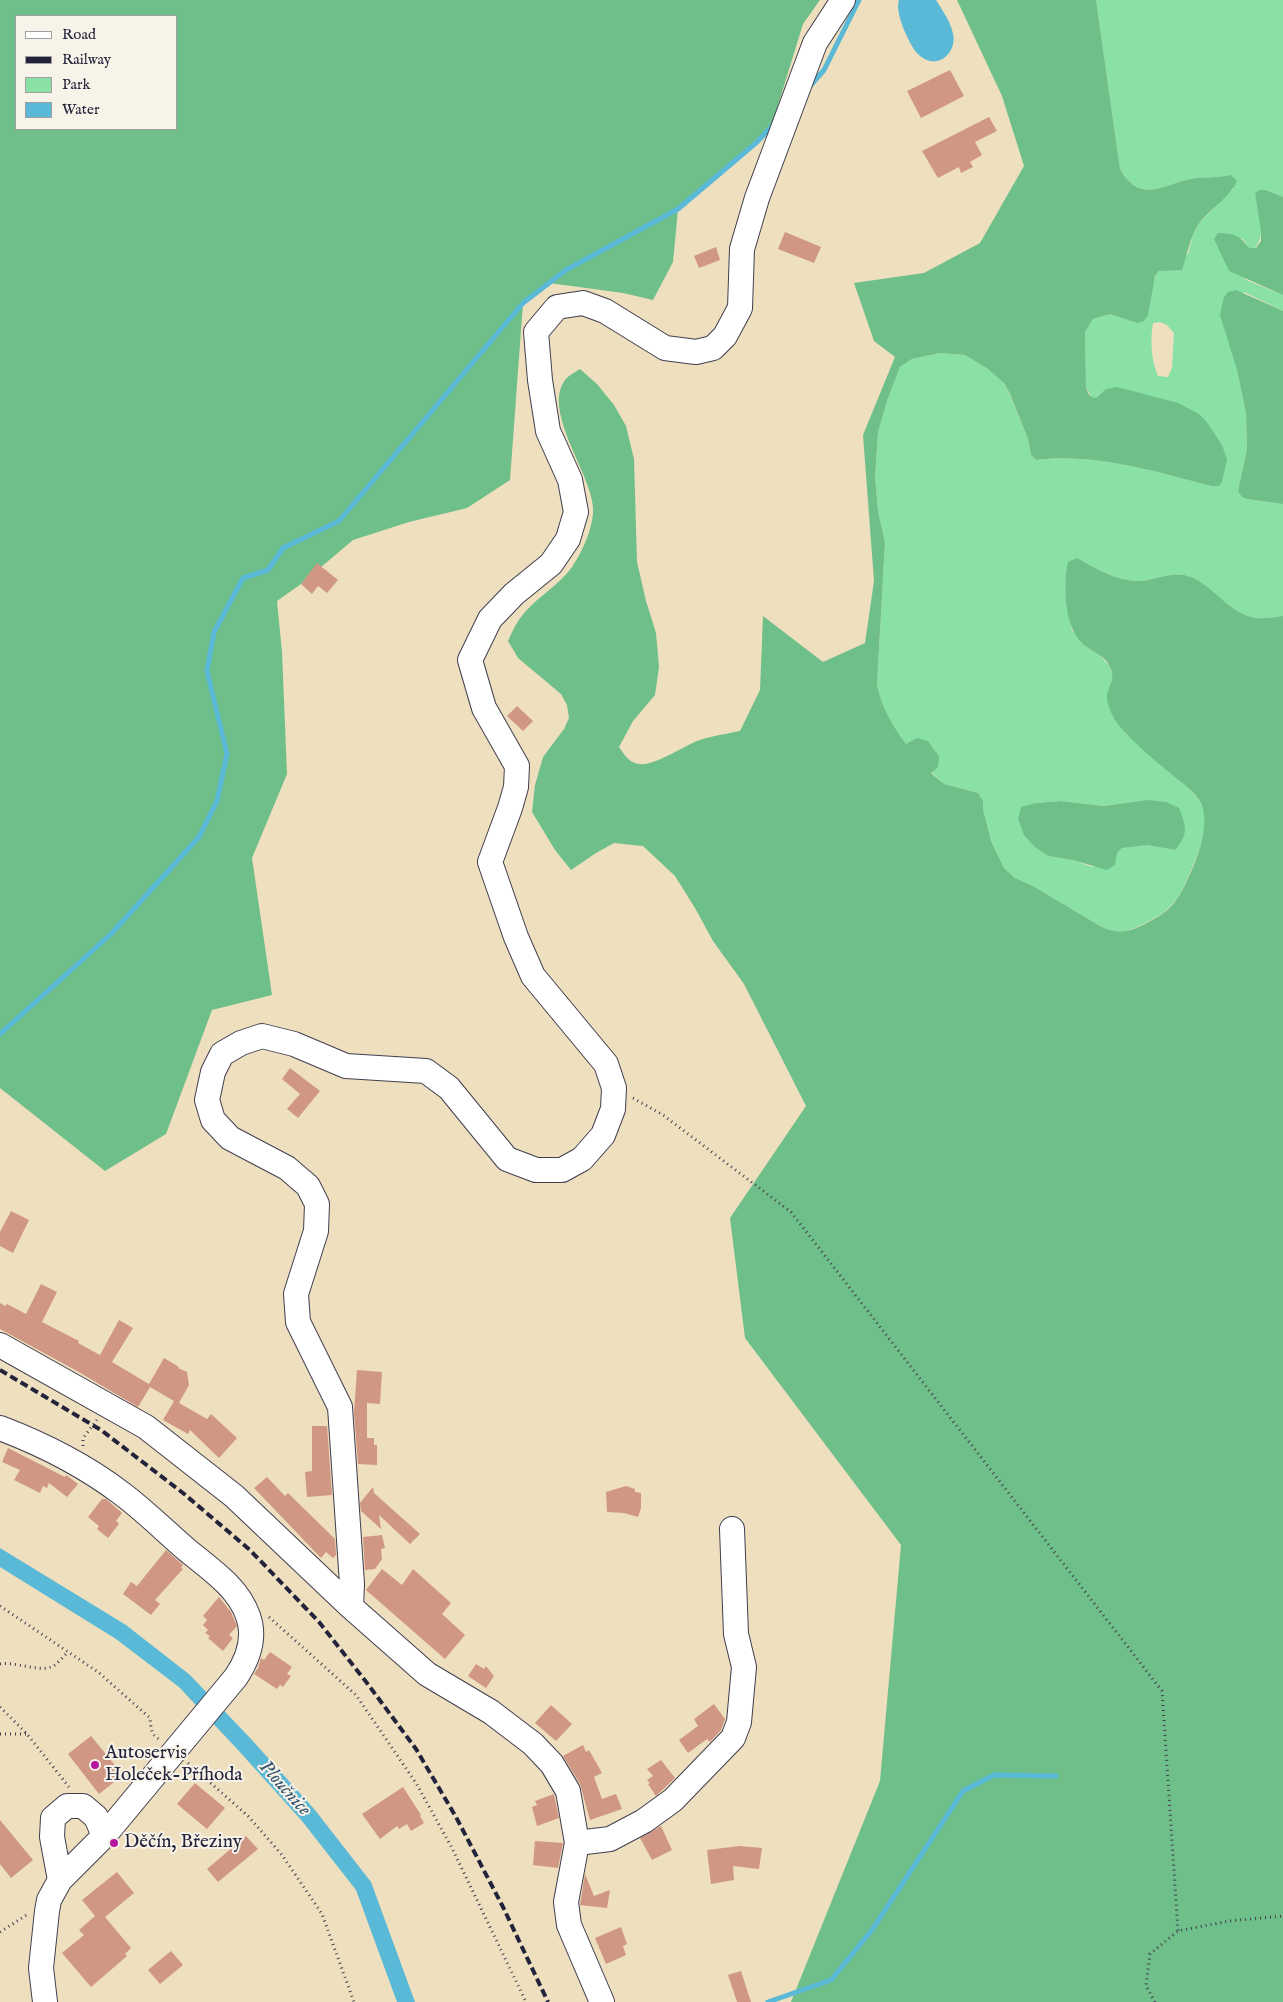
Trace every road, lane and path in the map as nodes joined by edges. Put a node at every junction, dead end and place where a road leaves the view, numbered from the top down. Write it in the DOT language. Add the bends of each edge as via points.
graph roads {
  1 [pos="844,0"];
  2 [pos="614,1088"];
  3 [pos="0,1344"];
  4 [pos="108,1405"];
  5 [pos="0,1428"];
  6 [pos="88,1471"];
  7 [pos="732,1529"];
  8 [pos="240,1600"];
  9 [pos="0,1606"];
  10 [pos="351,1607"];
  11 [pos="68,1652"];
  12 [pos="0,1664"];
  13 [pos="0,1707"];
  14 [pos="0,1734"];
  15 [pos="27,1734"];
  16 [pos="180,1746"];
  17 [pos="83,1806"];
  18 [pos="104,1836"];
  19 [pos="577,1844"];
  20 [pos="55,1890"];
  21 [pos="1283,1916"];
  22 [pos="1178,1931"];
  23 [pos="0,1932"];
  24 [pos="41,2000"];
  25 [pos="354,2002"];
  26 [pos="526,2002"];
  27 [pos="602,2002"];
  28 [pos="1155,2002"];
  1 -- 2 [label="street" via="815,43 757,198 742,249 740,308 725,336 713,348 696,352 665,348 605,310 583,303 557,307 536,332 548,431 570,480 576,512 568,539 551,564 490,619 470,660 484,708 517,766 516,787 490,862 533,976 606,1064"];
  2 -- 10 [label="street" via="613,1108 604,1135 582,1160 562,1170 536,1170 507,1159 449,1088 426,1070 346,1066 294,1044 262,1036 222,1054 213,1072 207,1100 213,1120 230,1138 287,1168 308,1186 317,1204 316,1231 296,1294 298,1322 340,1407"];
  2 -- 22 [label="path" via="664,1115 791,1212 1162,1691"];
  3 -- 4 [label="street"];
  4 -- 6 [label="path" via="83,1438"];
  4 -- 10 [label="street" via="146,1427 234,1496"];
  5 -- 6 [label="street" via="55,1452"];
  6 -- 8 [label="street" via="120,1493 225,1582"];
  7 -- 19 [label="street" via="736,1634 744,1667 739,1722 733,1738 673,1800 644,1821 610,1838"];
  8 -- 16 [label="street" via="249,1617 252,1633 245,1663"];
  8 -- 26 [label="path" via="264,1612 356,1695 438,1820"];
  9 -- 11 [label="path"];
  10 -- 19 [label="street" via="428,1674 490,1712 533,1744 552,1764 568,1791"];
  11 -- 12 [label="path" via="55,1665 43,1670 11,1662"];
  11 -- 16 [label="path" via="98,1672 150,1718 156,1738"];
  13 -- 15 [label="path"];
  14 -- 15 [label="path"];
  15 -- 17 [label="path"];
  16 -- 18 [label="street"];
  16 -- 25 [label="path" via="282,1855 322,1914"];
  17 -- 18 [label="street" via="96,1817"];
  17 -- 20 [label="street" via="67,1806 53,1818"];
  18 -- 20 [label="street"];
  19 -- 27 [label="street" via="566,1902 568,1925"];
  20 -- 23 [label="path"];
  20 -- 24 [label="street" via="41,1968"];
  21 -- 22 [label="path" via="1229,1921"];
  22 -- 28 [label="path" via="1150,1954 1146,1986"];
}
